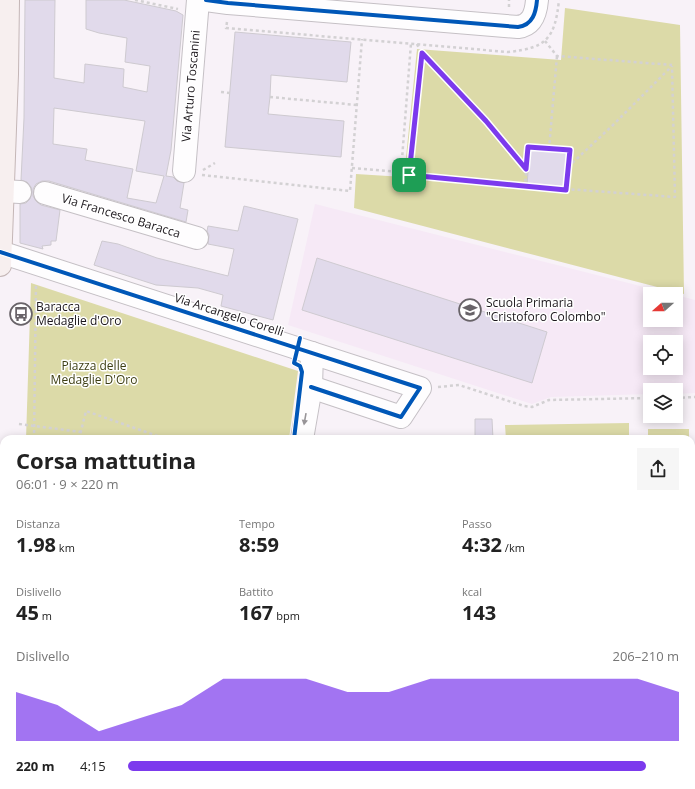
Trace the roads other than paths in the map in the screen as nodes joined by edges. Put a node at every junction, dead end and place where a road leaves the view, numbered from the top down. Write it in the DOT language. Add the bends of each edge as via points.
graph roads {
  1 [pos="206,0"];
  2 [pos="537,0"];
  3 [pos="190,6"];
  4 [pos="5,12"];
  5 [pos="2,132"];
  6 [pos="190,173"];
  7 [pos="45,193"];
  8 [pos="197,238"];
  9 [pos="0,252"];
  10 [pos="0,265"];
  11 [pos="312,353"];
  12 [pos="311,387"];
  13 [pos="303,435"];
  1 -- 2 [label="street" via="518,27 532,20"];
  3 -- 6 [label="street, Via Arturo Toscanini"];
  4 -- 5 [label="main road"];
  5 -- 9 [label="main road" via="11,191"];
  7 -- 8 [label="street, Via Francesco Baracca"];
  9 -- 10 [label="main road"];
  9 -- 11 [label="street, Via Arcangelo Corelli"];
  11 -- 12 [label="street"];
  11 -- 12 [label="street, Via Arcangelo Corelli" via="420,388 401,417"];
  12 -- 13 [label="street, one-way"];
}
